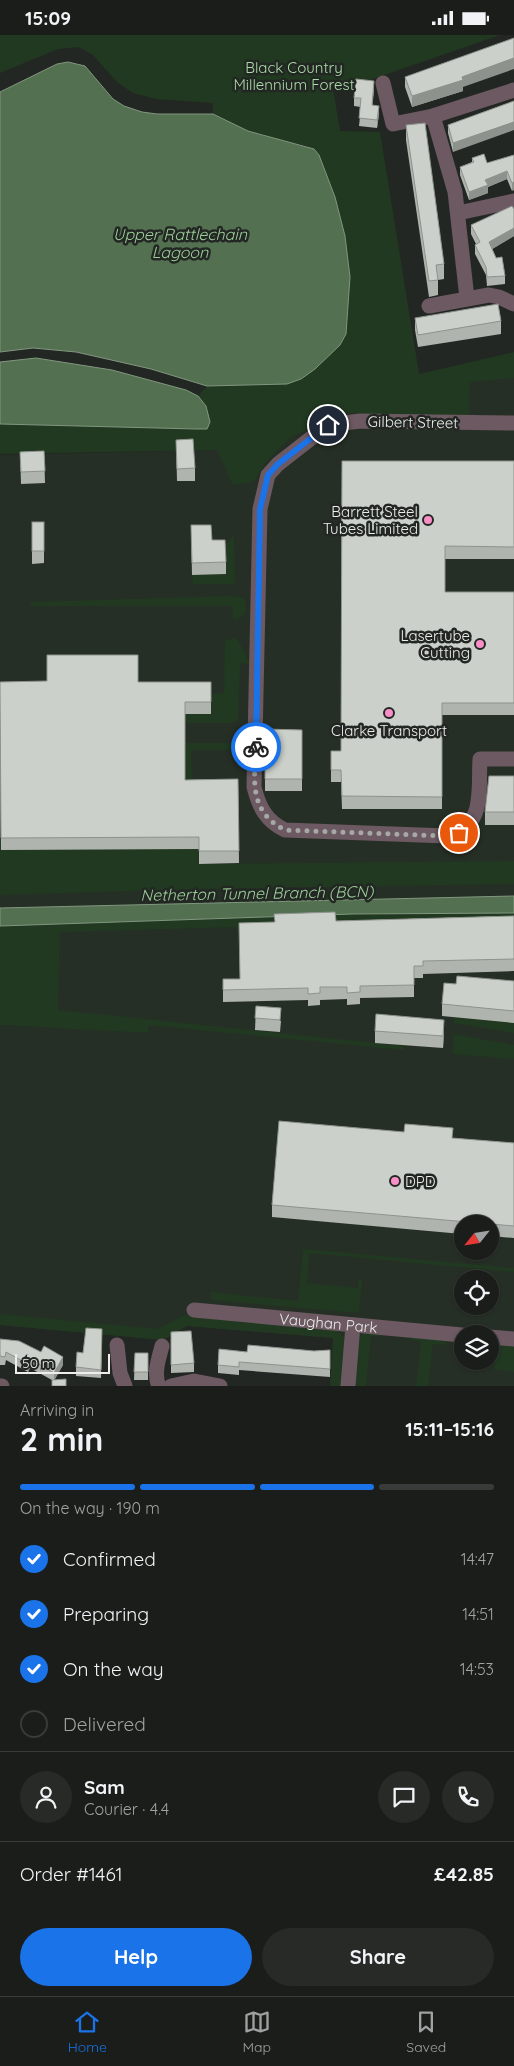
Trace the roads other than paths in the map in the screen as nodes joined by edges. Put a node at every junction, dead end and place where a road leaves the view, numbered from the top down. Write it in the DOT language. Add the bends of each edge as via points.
graph roads {
  1 [pos="383,83"];
  2 [pos="514,90"];
  3 [pos="433,116"];
  4 [pos="514,201"];
  5 [pos="458,213"];
  6 [pos="467,298"];
  7 [pos="514,304"];
  8 [pos="430,306"];
  9 [pos="514,423"];
  10 [pos="514,759"];
  11 [pos="194,1310"];
  12 [pos="353,1325"];
  13 [pos="454,1334"];
  14 [pos="499,1338"];
  15 [pos="514,1339"];
  16 [pos="117,1345"];
  17 [pos="162,1346"];
  18 [pos="125,1386"];
  19 [pos="159,1386"];
  20 [pos="171,1386"];
  21 [pos="220,1386"];
  22 [pos="348,1386"];
  1 -- 3 [label="street" via="393,124"];
  2 -- 3 [label="street"];
  3 -- 5 [label="street"];
  4 -- 5 [label="street"];
  5 -- 6 [label="street"];
  6 -- 7 [label="street" via="489,295"];
  6 -- 8 [label="street"];
  9 -- 10 [label="street, Gilbert Street" via="360,421 328,425 268,475 260,509 254,787 263,812 273,824 285,830 447,836 467,827 477,810 480,759"];
  11 -- 12 [label="street, Vaughan Park"];
  12 -- 13 [label="street, Vaughan Park"];
  12 -- 22 [label="street"];
  14 -- 15 [label="street"];
  16 -- 18 [label="street"];
  17 -- 19 [label="street" via="157,1367"];
  20 -- 21 [label="street" via="194,1381"];
}
